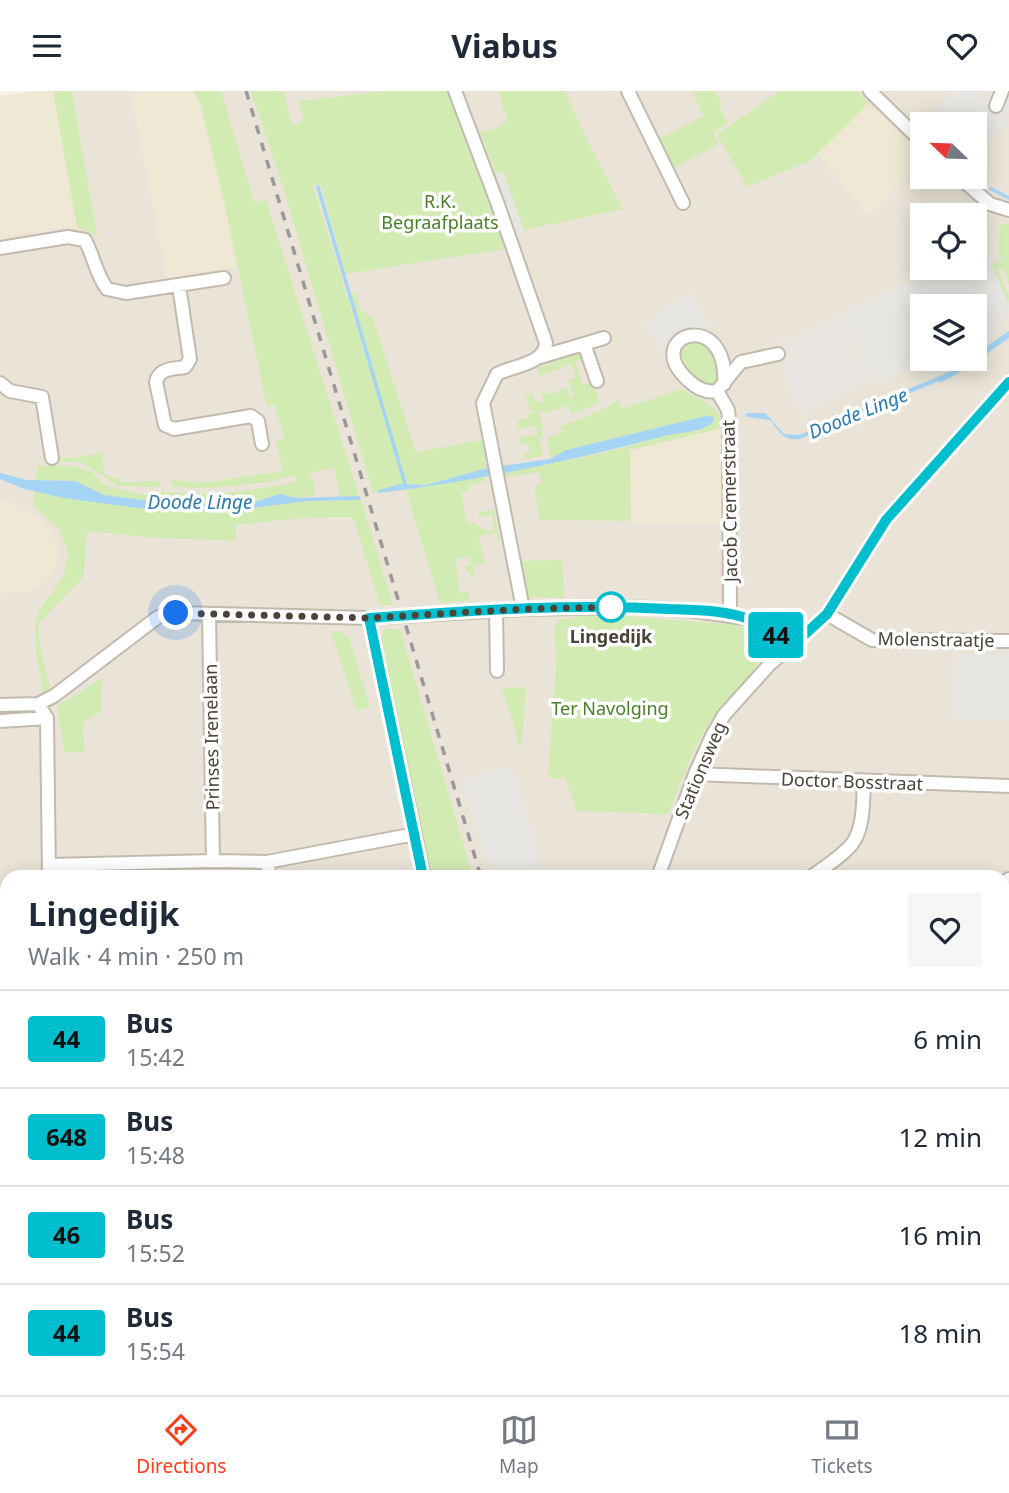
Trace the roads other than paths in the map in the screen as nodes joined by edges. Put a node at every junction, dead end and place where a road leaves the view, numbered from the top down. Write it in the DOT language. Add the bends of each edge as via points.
graph roads {
  1 [pos="455,91"];
  2 [pos="628,91"];
  3 [pos="870,91"];
  4 [pos="1002,91"];
  5 [pos="996,106"];
  6 [pos="910,130"];
  7 [pos="973,189"];
  8 [pos="683,203"];
  9 [pos="1009,210"];
  10 [pos="0,248"];
  11 [pos="224,278"];
  12 [pos="179,286"];
  13 [pos="604,338"];
  14 [pos="584,344"];
  15 [pos="778,354"];
  16 [pos="540,358"];
  17 [pos="597,381"];
  18 [pos="1009,382"];
  19 [pos="0,383"];
  20 [pos="721,388"];
  21 [pos="262,444"];
  22 [pos="52,458"];
  23 [pos="523,609"];
  24 [pos="496,611"];
  25 [pos="209,614"];
  26 [pos="827,614"];
  27 [pos="730,615"];
  28 [pos="369,618"];
  29 [pos="1009,641"];
  30 [pos="791,647"];
  31 [pos="498,671"];
  32 [pos="38,704"];
  33 [pos="0,705"];
  34 [pos="47,718"];
  35 [pos="0,721"];
  36 [pos="695,774"];
  37 [pos="864,781"];
  38 [pos="1009,786"];
  39 [pos="415,834"];
  40 [pos="213,861"];
  41 [pos="267,862"];
  42 [pos="49,870"];
  43 [pos="65,870"];
  44 [pos="269,870"];
  45 [pos="423,870"];
  46 [pos="661,870"];
  47 [pos="820,870"];
  1 -- 16 [label="street" via="545,341"];
  2 -- 8 [label="street"];
  3 -- 6 [label="street"];
  4 -- 5 [label="street"];
  7 -- 9 [label="street" via="990,204"];
  10 -- 12 [label="street" via="68,237 85,240 107,289 126,293"];
  11 -- 12 [label="street"];
  12 -- 21 [label="street" via="190,359 185,367 157,376 165,425 174,429 251,417 258,421"];
  13 -- 14 [label="street"];
  14 -- 16 [label="street"];
  14 -- 17 [label="street"];
  15 -- 20 [label="street" via="741,362"];
  16 -- 23 [label="street" via="499,372 483,406"];
  18 -- 26 [label="street, Stationsweg" via="886,520"];
  19 -- 22 [label="street" via="10,391 42,397"];
  20 -- 20 [label="street, Jacob Cremerstraat" via="721,361 711,341 696,334 685,337 674,349 683,375 708,392"];
  20 -- 27 [label="street, Jacob Cremerstraat" via="729,419"];
  23 -- 24 [label="street"];
  23 -- 27 [label="street" via="631,607"];
  24 -- 28 [label="street"];
  24 -- 31 [label="street"];
  25 -- 28 [label="street"];
  25 -- 32 [label="street" via="158,617"];
  25 -- 40 [label="street, Prinses Irenelaan"];
  26 -- 29 [label="street, Molenstraatje" via="872,640"];
  26 -- 30 [label="street, Stationsweg"];
  27 -- 30 [label="street" via="761,624"];
  28 -- 39 [label="street"];
  30 -- 36 [label="street, Stationsweg" via="724,715"];
  32 -- 33 [label="street"];
  32 -- 34 [label="street"];
  34 -- 35 [label="street"];
  34 -- 42 [label="street"];
  36 -- 37 [label="street, Doctor Bosstraat"];
  36 -- 46 [label="street, Stationsweg"];
  37 -- 38 [label="street, Doctor Bosstraat"];
  37 -- 47 [label="street" via="853,843"];
  39 -- 41 [label="street"];
  39 -- 45 [label="street"];
  40 -- 41 [label="street"];
  40 -- 43 [label="street"];
  41 -- 44 [label="street"];
}
